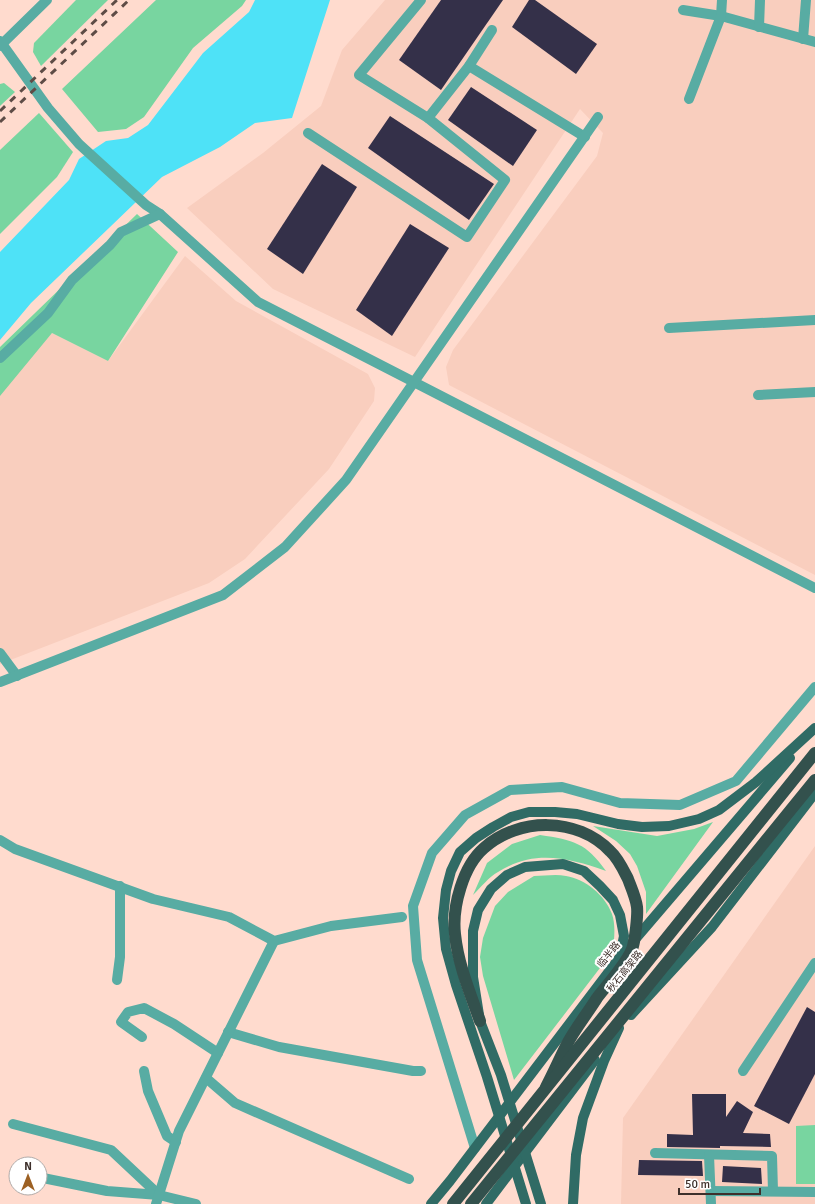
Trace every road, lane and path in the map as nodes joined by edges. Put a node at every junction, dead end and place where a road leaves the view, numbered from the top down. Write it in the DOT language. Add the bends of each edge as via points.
graph roads {
  1 [pos="47,0"];
  2 [pos="421,0"];
  3 [pos="722,0"];
  4 [pos="760,0"];
  5 [pos="806,0"];
  6 [pos="683,10"];
  7 [pos="721,16"];
  8 [pos="759,26"];
  9 [pos="492,30"];
  10 [pos="803,39"];
  11 [pos="815,42"];
  12 [pos="1,44"];
  13 [pos="469,66"];
  14 [pos="689,99"];
  15 [pos="598,117"];
  16 [pos="428,118"];
  17 [pos="308,134"];
  18 [pos="585,137"];
  19 [pos="160,214"];
  20 [pos="815,320"];
  21 [pos="670,328"];
  22 [pos="0,358"];
  23 [pos="414,382"];
  24 [pos="815,392"];
  25 [pos="758,396"];
  26 [pos="815,588"];
  27 [pos="0,653"];
  28 [pos="17,676"];
  29 [pos="0,682"];
  30 [pos="815,687"];
  31 [pos="815,729"];
  32 [pos="815,753"];
  33 [pos="815,780"];
  34 [pos="815,793"];
  35 [pos="0,840"];
  36 [pos="120,886"];
  37 [pos="402,917"];
  38 [pos="274,941"];
  39 [pos="620,957"];
  40 [pos="815,963"];
  41 [pos="117,980"];
  42 [pos="480,1021"];
  43 [pos="619,1028"];
  44 [pos="228,1032"];
  45 [pos="142,1037"];
  46 [pos="218,1053"];
  47 [pos="144,1070"];
  48 [pos="743,1070"];
  49 [pos="420,1071"];
  50 [pos="206,1078"];
  51 [pos="546,1087"];
  52 [pos="13,1124"];
  53 [pos="176,1142"];
  54 [pos="475,1148"];
  55 [pos="655,1153"];
  56 [pos="709,1155"];
  57 [pos="48,1179"];
  58 [pos="409,1179"];
  59 [pos="711,1191"];
  60 [pos="773,1191"];
  61 [pos="815,1192"];
  62 [pos="157,1199"];
  63 [pos="196,1204"];
  64 [pos="431,1204"];
  65 [pos="453,1204"];
  66 [pos="471,1204"];
  67 [pos="486,1204"];
  68 [pos="526,1204"];
  69 [pos="541,1204"];
  70 [pos="573,1204"];
  71 [pos="711,1204"];
  1 -- 12 [label="street"];
  2 -- 16 [label="street" via="359,75"];
  3 -- 7 [label="street"];
  4 -- 8 [label="street"];
  5 -- 10 [label="street"];
  6 -- 7 [label="street"];
  7 -- 8 [label="street"];
  7 -- 14 [label="street"];
  8 -- 10 [label="street"];
  9 -- 13 [label="street"];
  10 -- 11 [label="street"];
  12 -- 19 [label="street" via="48,108 79,144 146,205"];
  13 -- 16 [label="street"];
  13 -- 18 [label="street"];
  15 -- 18 [label="street"];
  16 -- 17 [label="street" via="505,180 467,237"];
  18 -- 23 [label="street"];
  19 -- 22 [label="street" via="122,232 72,280 48,313"];
  19 -- 23 [label="street" via="258,302"];
  20 -- 21 [label="street"];
  23 -- 26 [label="street"];
  23 -- 28 [label="street" via="346,480 285,547 223,595"];
  24 -- 25 [label="street"];
  27 -- 28 [label="street"];
  28 -- 29 [label="street"];
  30 -- 54 [label="street" via="736,781 680,805 620,803 562,787 510,790 465,815 432,853 413,906 417,960"];
  31 -- 39 [label="main road, 临半路"];
  31 -- 68 [label="main road" via="756,782 719,810 699,819 669,826 642,828 577,814 528,812 511,817 493,827 460,852 446,890 443,918 446,949"];
  32 -- 51 [label="highway, 秋石高架路"];
  33 -- 66 [label="highway"];
  34 -- 43 [label="main road" via="712,927"];
  35 -- 36 [label="street" via="15,848"];
  36 -- 38 [label="street" via="153,899 229,917"];
  36 -- 41 [label="street" via="120,958"];
  37 -- 38 [label="street" via="331,926"];
  38 -- 44 [label="street"];
  39 -- 42 [label="main road" via="624,936 620,915 612,900 584,871 563,864 525,867 506,875 491,889 478,910 473,931 473,976"];
  39 -- 54 [label="main road, 临半路"];
  40 -- 48 [label="street"];
  42 -- 51 [label="highway" via="464,975 455,933 456,906 470,864 483,848 500,836 519,828 563,826 597,840 621,864 631,886 638,908 633,947 566,1045"];
  42 -- 69 [label="main road" via="501,1075"];
  43 -- 67 [label="main road"];
  43 -- 70 [label="main road" via="583,1118 576,1155"];
  44 -- 46 [label="street"];
  44 -- 49 [label="street" via="279,1047"];
  45 -- 46 [label="street" via="121,1022 128,1012 144,1008"];
  46 -- 50 [label="street"];
  47 -- 53 [label="street" via="153,1104 168,1136"];
  50 -- 53 [label="street"];
  50 -- 58 [label="street" via="235,1103"];
  51 -- 65 [label="highway, 秋石高架路"];
  52 -- 62 [label="street" via="111,1150"];
  53 -- 62 [label="street"];
  54 -- 64 [label="main road, 临半路"];
  55 -- 56 [label="street"];
  56 -- 59 [label="street"];
  56 -- 60 [label="street" via="772,1156"];
  57 -- 62 [label="street"];
  59 -- 60 [label="street"];
  59 -- 71 [label="street"];
  60 -- 61 [label="street"];
  62 -- 63 [label="street"];
}
